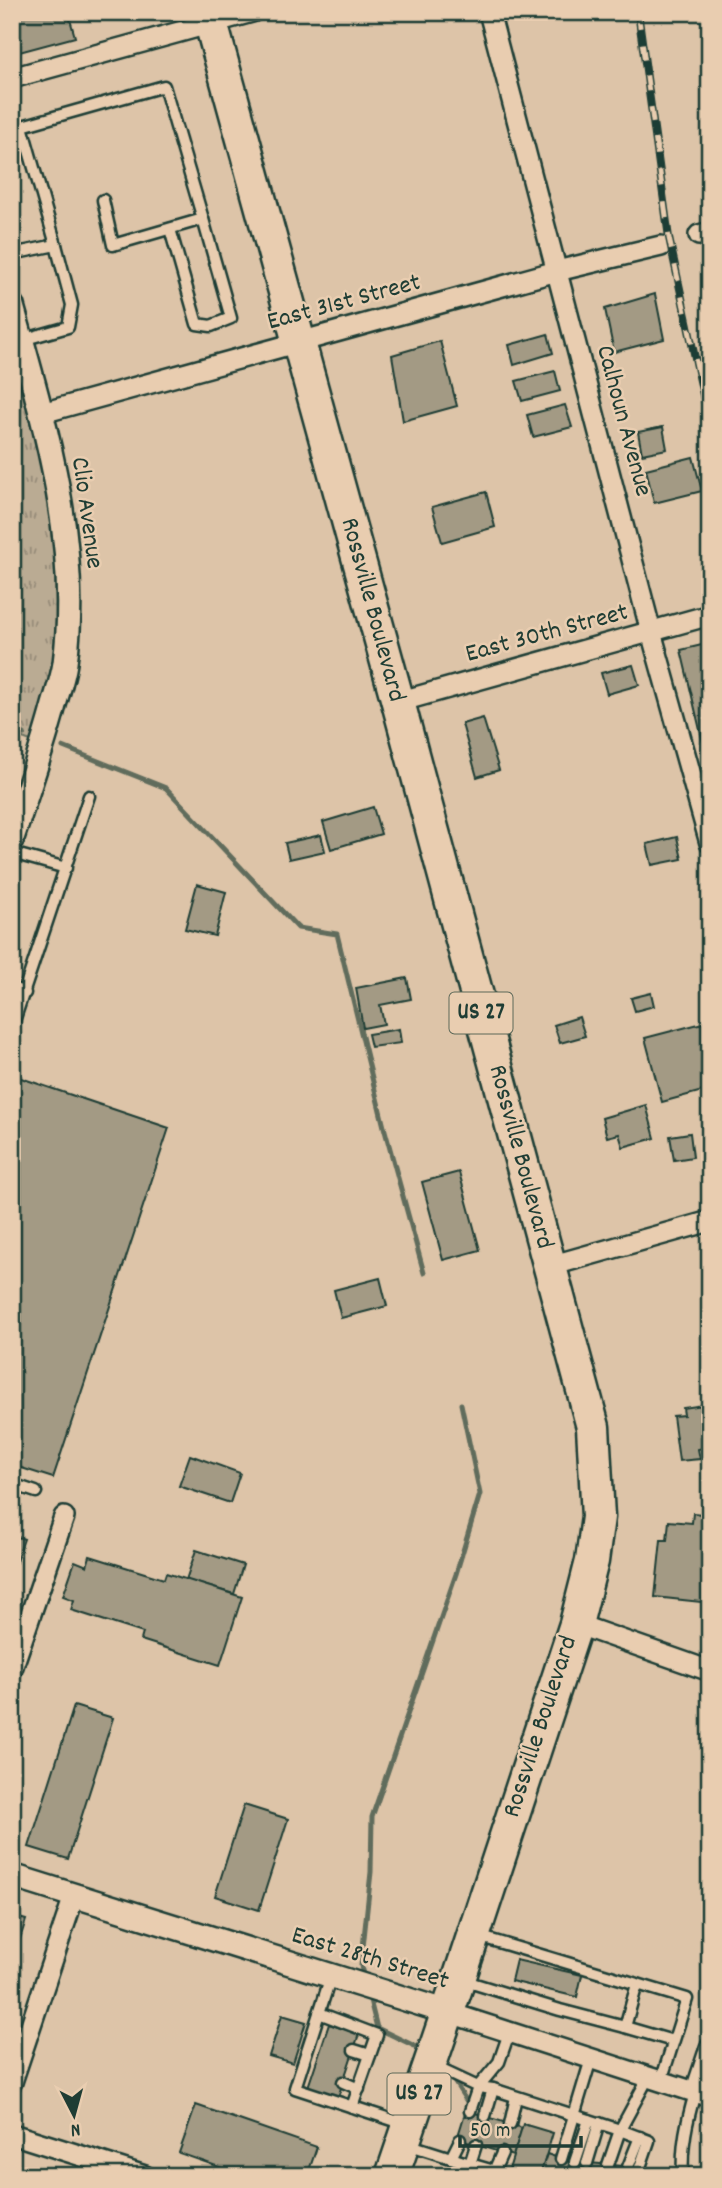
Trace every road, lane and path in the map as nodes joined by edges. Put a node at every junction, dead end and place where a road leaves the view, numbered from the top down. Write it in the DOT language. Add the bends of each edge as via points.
graph roads {
  1 [pos="252,12"];
  2 [pos="489,12"];
  3 [pos="209,18"];
  4 [pos="12,78"];
  5 [pos="103,200"];
  6 [pos="203,219"];
  7 [pos="170,229"];
  8 [pos="56,245"];
  9 [pos="661,246"];
  10 [pos="12,254"];
  11 [pos="557,271"];
  12 [pos="12,306"];
  13 [pos="22,340"];
  14 [pos="299,342"];
  15 [pos="42,413"];
  16 [pos="710,615"];
  17 [pos="651,632"];
  18 [pos="398,702"];
  19 [pos="89,796"];
  20 [pos="12,838"];
  21 [pos="710,843"];
  22 [pos="12,853"];
  23 [pos="66,868"];
  24 [pos="12,988"];
  25 [pos="25,993"];
  26 [pos="12,1027"];
  27 [pos="710,1221"];
  28 [pos="550,1266"];
  29 [pos="12,1484"];
  30 [pos="36,1492"];
  31 [pos="64,1517"];
  32 [pos="576,1624"];
  33 [pos="19,1625"];
  34 [pos="12,1669"];
  35 [pos="710,1671"];
  36 [pos="12,1876"];
  37 [pos="74,1896"];
  38 [pos="473,1934"];
  39 [pos="331,1976"];
  40 [pos="459,1979"];
  41 [pos="637,1984"];
  42 [pos="319,2012"];
  43 [pos="447,2012"];
  44 [pos="625,2027"];
  45 [pos="509,2033"];
  46 [pos="312,2034"];
  47 [pos="324,2039"];
  48 [pos="673,2041"];
  49 [pos="354,2049"];
  50 [pos="710,2049"];
  51 [pos="370,2055"];
  52 [pos="591,2059"];
  53 [pos="429,2064"];
  54 [pos="301,2068"];
  55 [pos="312,2073"];
  56 [pos="655,2080"];
  57 [pos="12,2082"];
  58 [pos="343,2082"];
  59 [pos="478,2087"];
  60 [pos="359,2089"];
  61 [pos="493,2089"];
  62 [pos="702,2095"];
  63 [pos="516,2097"];
  64 [pos="352,2107"];
  65 [pos="470,2112"];
  66 [pos="485,2116"];
  67 [pos="575,2116"];
  68 [pos="594,2122"];
  69 [pos="510,2124"];
  70 [pos="620,2130"];
  71 [pos="12,2134"];
  72 [pos="406,2134"];
  73 [pos="640,2137"];
  74 [pos="460,2140"];
  75 [pos="476,2145"];
  76 [pos="502,2153"];
  77 [pos="451,2158"];
  78 [pos="561,2159"];
  79 [pos="575,2162"];
  80 [pos="587,2163"];
  81 [pos="470,2164"];
  82 [pos="608,2165"];
  83 [pos="628,2167"];
  84 [pos="145,2176"];
  85 [pos="392,2176"];
  86 [pos="637,2176"];
  87 [pos="682,2176"];
  1 -- 3 [label="street"];
  2 -- 11 [label="street, Calhoun Avenue"];
  3 -- 4 [label="street"];
  3 -- 14 [label="highway, Rossville Boulevard / US 27"];
  5 -- 7 [label="lane" via="114,245"];
  6 -- 7 [label="lane"];
  6 -- 7 [label="lane" via="231,318 211,326 197,324"];
  6 -- 8 [label="lane" via="164,86 22,126"];
  8 -- 10 [label="lane"];
  8 -- 13 [label="lane" via="72,305 68,327"];
  9 -- 11 [label="street, East 31st Street"];
  11 -- 14 [label="street, East 31st Street"];
  11 -- 17 [label="street, Calhoun Avenue"];
  12 -- 13 [label="street, Clio Avenue"];
  13 -- 15 [label="street, Clio Avenue"];
  14 -- 15 [label="street, East 31st Street"];
  14 -- 18 [label="highway, Rossville Boulevard / US 27"];
  15 -- 20 [label="street, Clio Avenue" via="64,530 65,665"];
  16 -- 17 [label="street, East 30th Street"];
  17 -- 18 [label="street, East 30th Street"];
  17 -- 21 [label="street, Calhoun Avenue"];
  18 -- 28 [label="highway, Rossville Boulevard / US 27"];
  19 -- 23 [label="lane"];
  22 -- 23 [label="lane"];
  23 -- 25 [label="lane"];
  24 -- 25 [label="lane"];
  25 -- 26 [label="lane"];
  27 -- 28 [label="street"];
  28 -- 32 [label="highway, Rossville Boulevard / US 27" via="593,1427 598,1517"];
  29 -- 30 [label="lane"];
  31 -- 33 [label="street"];
  32 -- 35 [label="street"];
  32 -- 38 [label="highway, Rossville Boulevard / US 27"];
  33 -- 34 [label="street"];
  36 -- 37 [label="street, East 28th Street"];
  37 -- 39 [label="street, East 28th Street"];
  37 -- 57 [label="street"];
  38 -- 40 [label="highway, Rossville Boulevard / US 27"];
  38 -- 41 [label="lane"];
  39 -- 42 [label="lane"];
  39 -- 43 [label="street, East 28th Street"];
  40 -- 43 [label="highway, Rossville Boulevard / US 27"];
  40 -- 44 [label="lane"];
  41 -- 44 [label="lane"];
  41 -- 48 [label="lane" via="687,1999"];
  42 -- 46 [label="lane"];
  42 -- 51 [label="lane" via="377,2035"];
  43 -- 45 [label="street, East 28th Street"];
  43 -- 53 [label="highway, Rossville Boulevard / US 27"];
  44 -- 48 [label="lane"];
  45 -- 52 [label="street, East 28th Street"];
  45 -- 59 [label="lane" via="499,2062"];
  46 -- 47 [label="lane"];
  46 -- 54 [label="lane"];
  48 -- 56 [label="lane"];
  49 -- 51 [label="lane"];
  50 -- 62 [label="street"];
  51 -- 60 [label="lane"];
  52 -- 56 [label="street, East 28th Street"];
  52 -- 67 [label="lane"];
  53 -- 59 [label="lane"];
  53 -- 72 [label="highway, Rossville Boulevard / US 27"];
  54 -- 55 [label="lane"];
  54 -- 64 [label="lane" via="295,2088"];
  56 -- 62 [label="street, East 28th Street"];
  56 -- 70 [label="lane"];
  58 -- 60 [label="lane"];
  59 -- 61 [label="lane"];
  59 -- 65 [label="lane"];
  60 -- 64 [label="lane"];
  61 -- 63 [label="lane"];
  61 -- 66 [label="lane"];
  62 -- 87 [label="lane" via="684,2132"];
  63 -- 67 [label="lane"];
  63 -- 69 [label="lane"];
  64 -- 72 [label="lane"];
  67 -- 68 [label="lane"];
  67 -- 78 [label="lane"];
  68 -- 70 [label="lane"];
  68 -- 79 [label="lane"];
  68 -- 80 [label="lane"];
  70 -- 73 [label="lane"];
  70 -- 82 [label="lane"];
  71 -- 84 [label="street"];
  72 -- 77 [label="lane"];
  72 -- 85 [label="highway, Rossville Boulevard / US 27"];
  73 -- 83 [label="lane"];
  73 -- 86 [label="lane" via="649,2141"];
  74 -- 77 [label="lane"];
  75 -- 81 [label="lane"];
  76 -- 81 [label="lane" via="494,2171"];
  77 -- 81 [label="lane"];
}
